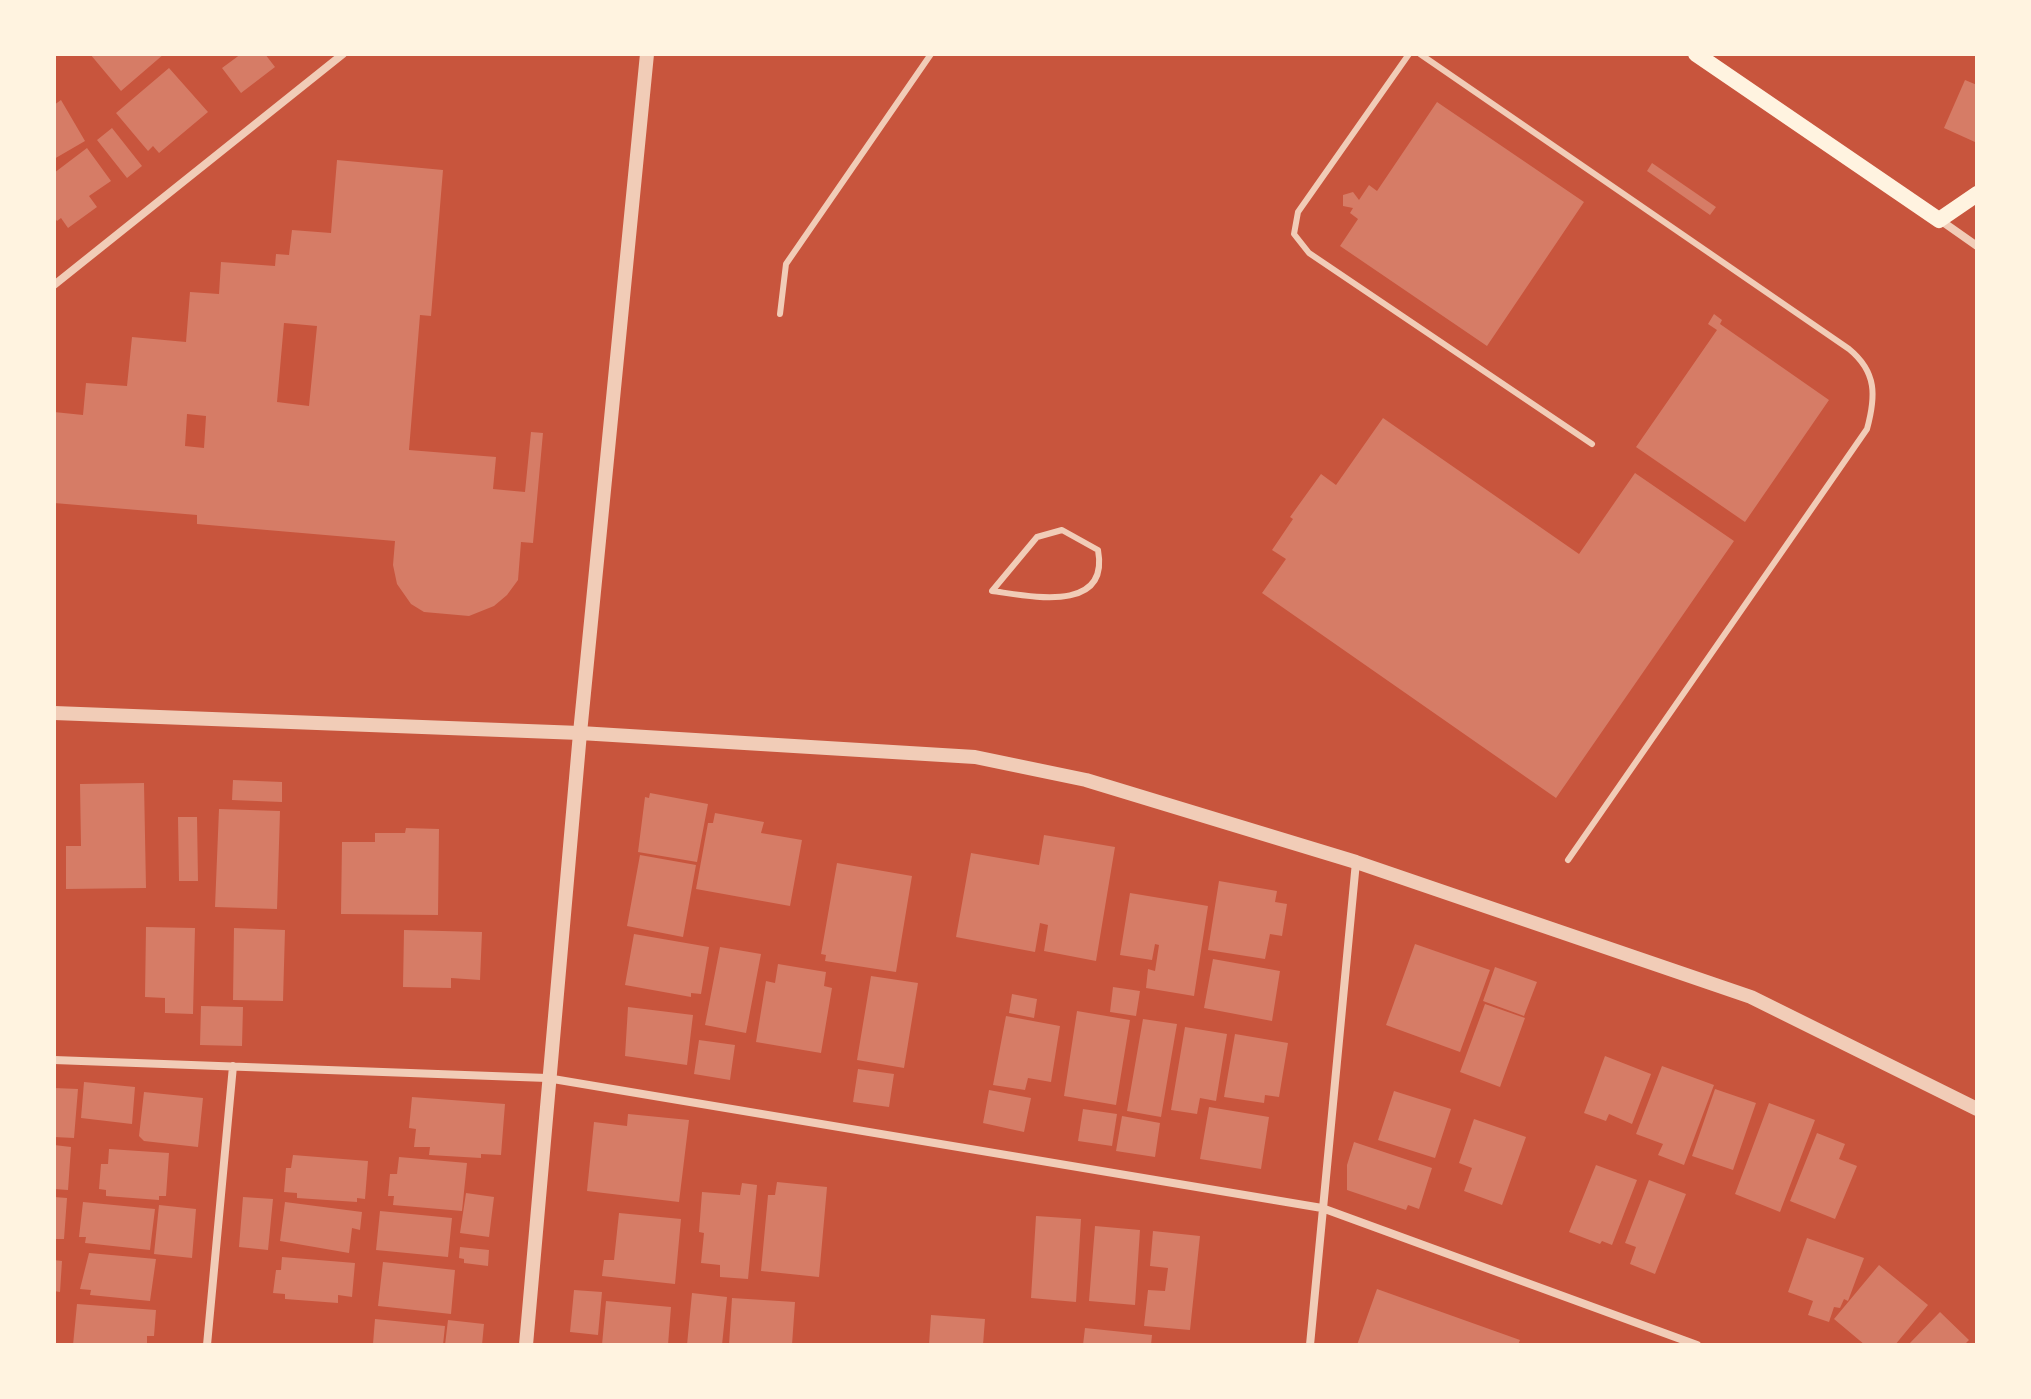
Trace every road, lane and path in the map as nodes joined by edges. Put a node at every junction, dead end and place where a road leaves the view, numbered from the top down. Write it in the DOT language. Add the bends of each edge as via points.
graph roads {
  1 [pos="343,54"];
  2 [pos="647,54"];
  3 [pos="931,54"];
  4 [pos="1409,54"];
  5 [pos="1420,54"];
  6 [pos="1696,54"];
  7 [pos="1977,194"];
  8 [pos="1939,220"];
  9 [pos="1977,246"];
  10 [pos="54,285"];
  11 [pos="780,314"];
  12 [pos="1592,444"];
  13 [pos="992,591"];
  14 [pos="54,713"];
  15 [pos="580,733"];
  16 [pos="1568,860"];
  17 [pos="1356,862"];
  18 [pos="54,1060"];
  19 [pos="233,1066"];
  20 [pos="547,1078"];
  21 [pos="1977,1109"];
  22 [pos="1322,1208"];
  23 [pos="207,1345"];
  24 [pos="526,1345"];
  25 [pos="1310,1345"];
  26 [pos="1697,1345"];
  1 -- 10 [label="street"];
  2 -- 15 [label="street"];
  3 -- 11 [label="lane" via="786,264"];
  4 -- 12 [label="lane" via="1298,212 1294,234 1309,253"];
  5 -- 16 [label="lane" via="1849,349 1866,363 1874,385 1867,429"];
  6 -- 8 [label="main road"];
  7 -- 8 [label="main road"];
  8 -- 9 [label="street"];
  13 -- 13 [label="lane" via="1047,531 1062,530 1098,550 1101,565 1079,595 1053,598"];
  14 -- 15 [label="street"];
  15 -- 17 [label="street" via="975,757 1086,780"];
  15 -- 20 [label="street"];
  17 -- 21 [label="street" via="1751,997"];
  17 -- 22 [label="street"];
  18 -- 19 [label="street"];
  19 -- 20 [label="street"];
  19 -- 23 [label="street"];
  20 -- 22 [label="street"];
  20 -- 24 [label="street"];
  22 -- 25 [label="street"];
  22 -- 26 [label="street"];
}
